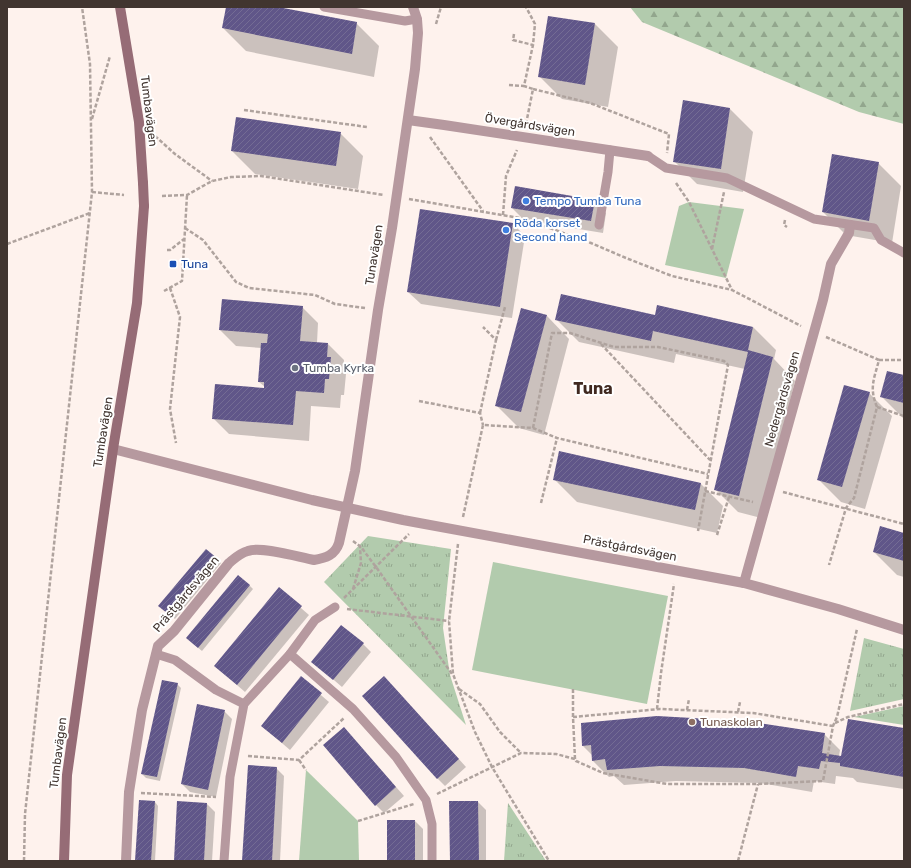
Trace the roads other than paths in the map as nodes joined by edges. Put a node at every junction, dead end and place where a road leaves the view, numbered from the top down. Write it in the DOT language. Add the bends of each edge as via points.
graph roads {
  1 [pos="120,7"];
  2 [pos="324,7"];
  3 [pos="413,7"];
  4 [pos="417,19"];
  5 [pos="408,120"];
  6 [pos="610,150"];
  7 [pos="648,156"];
  8 [pos="599,225"];
  9 [pos="850,225"];
  10 [pos="904,253"];
  11 [pos="113,449"];
  12 [pos="347,507"];
  13 [pos="744,583"];
  14 [pos="335,607"];
  15 [pos="904,630"];
  16 [pos="156,654"];
  17 [pos="290,654"];
  18 [pos="244,704"];
  19 [pos="64,861"];
  20 [pos="126,861"];
  21 [pos="224,861"];
  22 [pos="432,861"];
  1 -- 11 [label="main road, Tumbavägen, bridge" via="139,122 144,206 137,303"];
  2 -- 4 [label="lane" via="405,21"];
  3 -- 4 [label="street, Tunavägen"];
  4 -- 5 [label="street, Tunavägen" via="415,69"];
  5 -- 6 [label="street, Övergårdsvägen"];
  5 -- 12 [label="street, Tunavägen" via="355,471"];
  6 -- 7 [label="street, Övergårdsvägen"];
  6 -- 8 [label="lane"];
  7 -- 9 [label="lane" via="666,168 727,178 814,219"];
  9 -- 10 [label="lane" via="874,228 881,240"];
  9 -- 13 [label="street, Nedergårdsvägen" via="849,233 831,264"];
  11 -- 12 [label="street, Prästgårdsvägen"];
  11 -- 19 [label="main road, Tumbavägen" via="67,775"];
  12 -- 13 [label="street, Prästgårdsvägen" via="403,520"];
  12 -- 16 [label="street, Prästgårdsvägen" via="337,550 331,555 314,560 258,549 238,556 229,563 174,631 158,646"];
  13 -- 15 [label="street, Prästgårdsvägen"];
  14 -- 17 [label="lane" via="315,620"];
  16 -- 18 [label="lane" via="175,660 216,690"];
  16 -- 20 [label="street, Prästgårdsvägen" via="142,710 129,792"];
  17 -- 18 [label="lane"];
  17 -- 22 [label="lane" via="353,709 396,757 426,800 432,824"];
  18 -- 21 [label="lane" via="230,777"];
}
